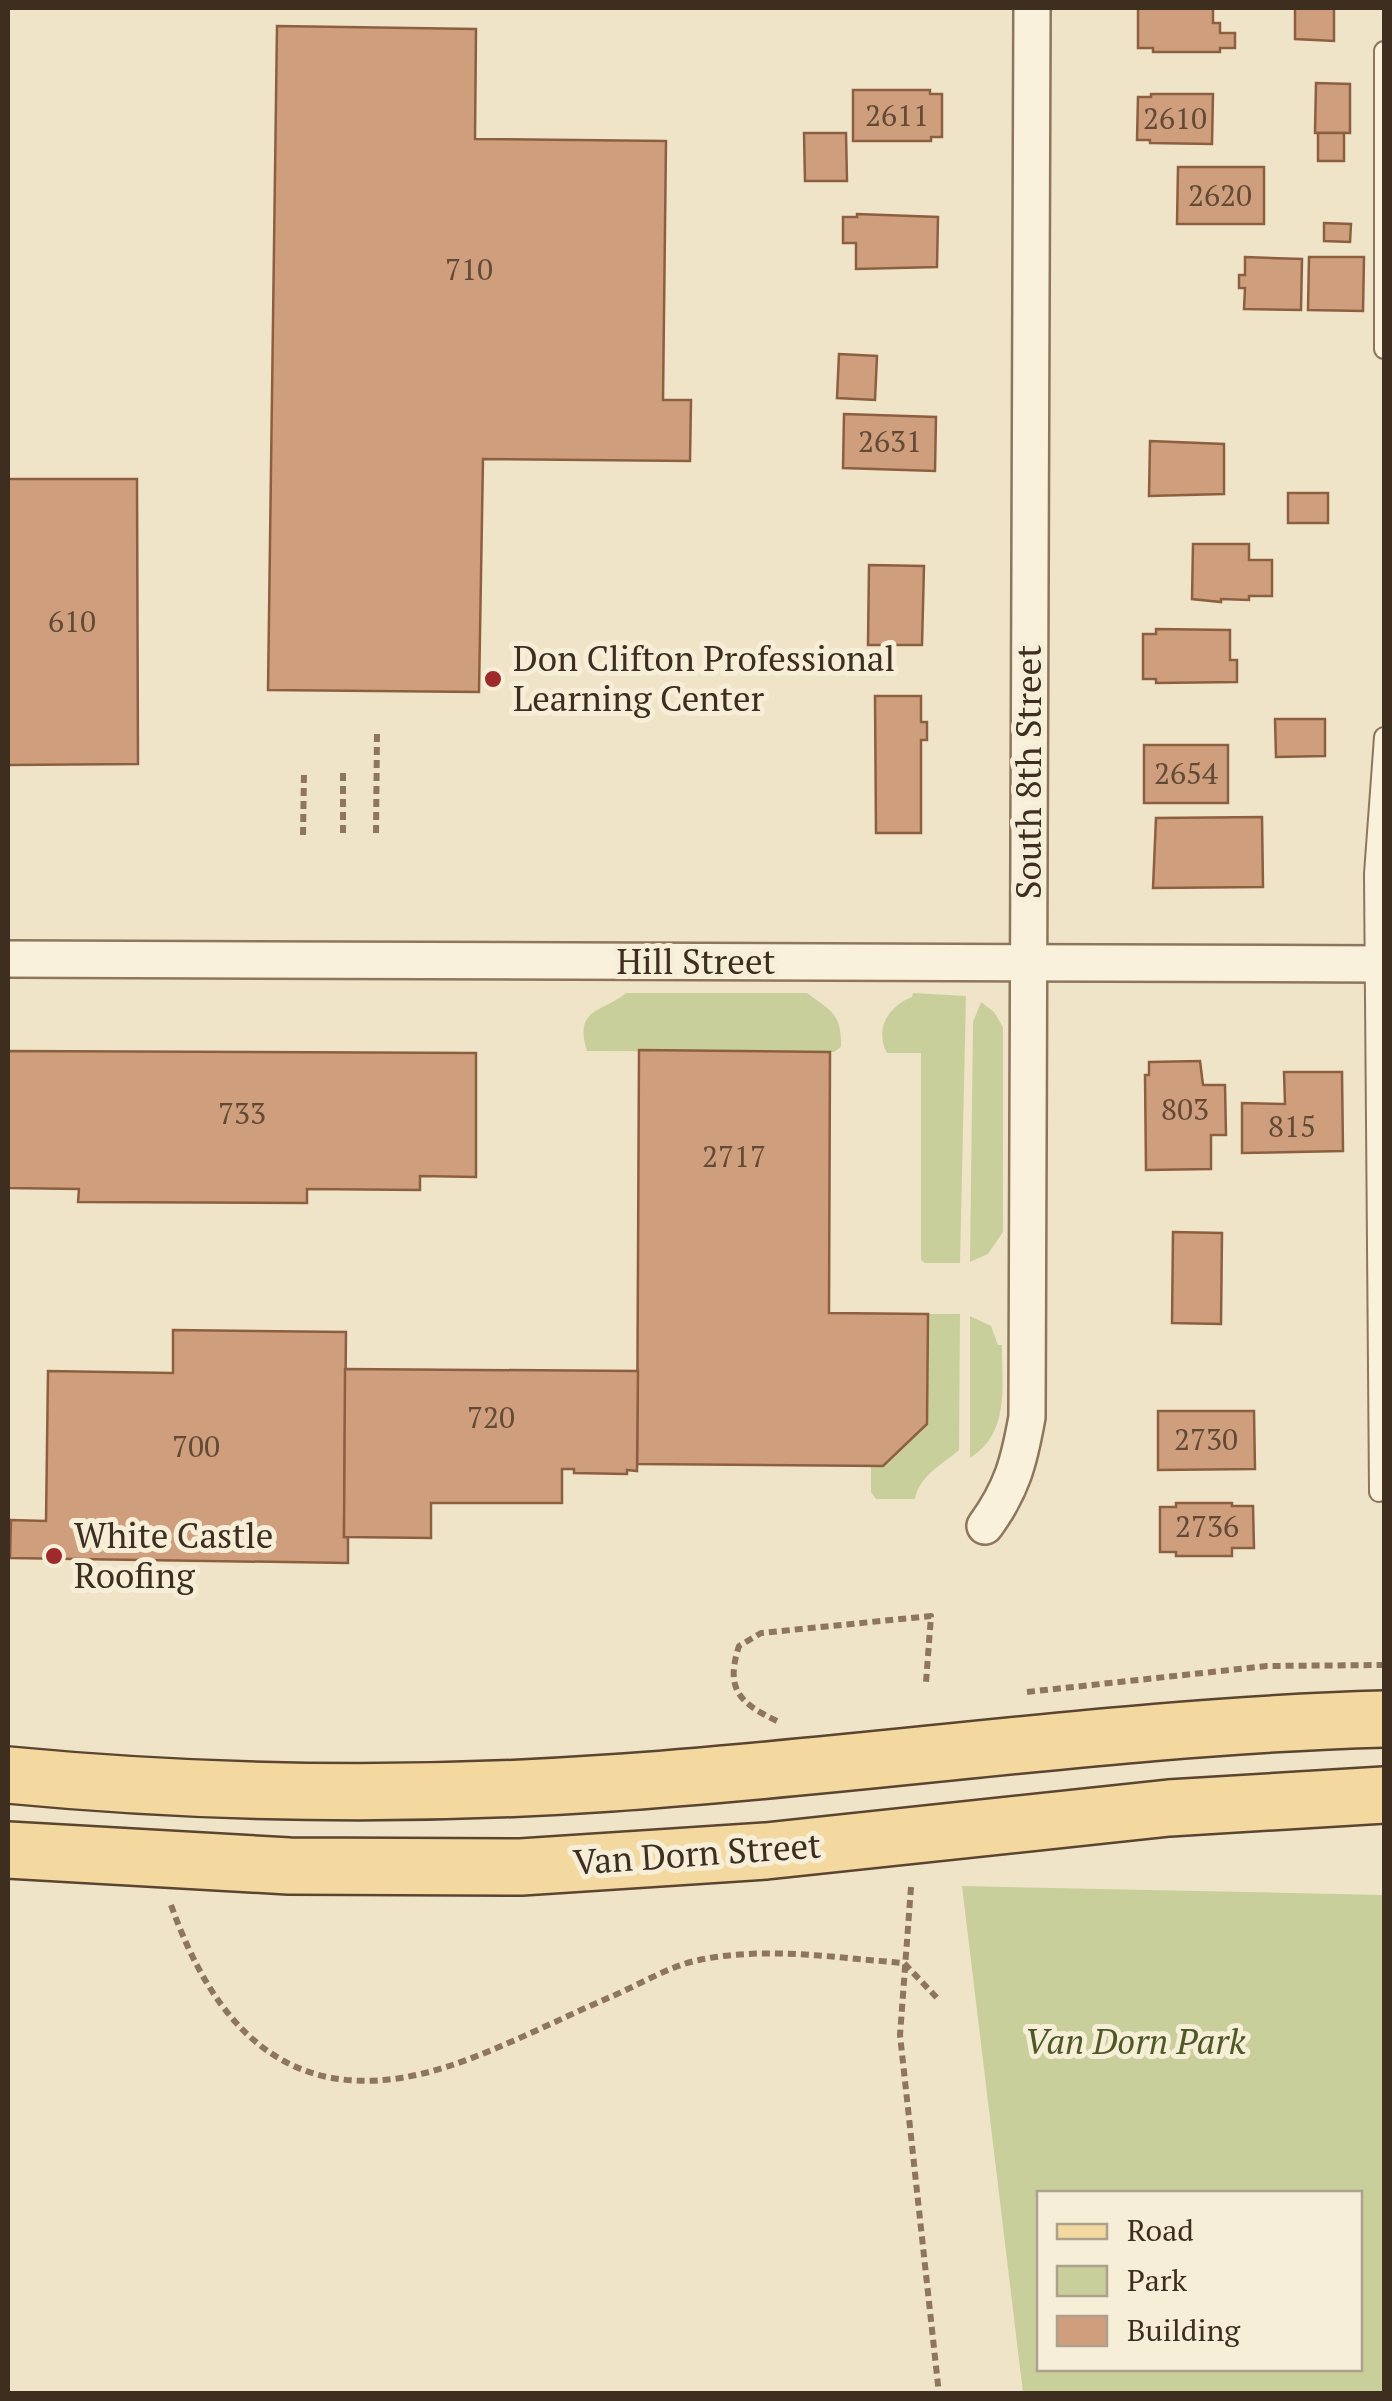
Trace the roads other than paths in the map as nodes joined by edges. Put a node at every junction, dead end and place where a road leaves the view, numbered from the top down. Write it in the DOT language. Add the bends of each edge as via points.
graph roads {
  1 [pos="1032,8"];
  2 [pos="1384,51"];
  3 [pos="1384,349"];
  4 [pos="1384,738"];
  5 [pos="8,959"];
  6 [pos="1028,963"];
  7 [pos="1381,964"];
  8 [pos="1379,1492"];
  9 [pos="984,1526"];
  10 [pos="1384,1718"];
  11 [pos="8,1775"];
  12 [pos="1384,1795"];
  13 [pos="8,1850"];
  1 -- 6 [label="street, South 8th Street"];
  2 -- 3 [label="lane"];
  4 -- 7 [label="lane" via="1374,874"];
  5 -- 6 [label="street, Hill Street"];
  6 -- 7 [label="street, Hill Street"];
  6 -- 9 [label="street, South 8th Street" via="1027,1417 1015,1474"];
  7 -- 8 [label="lane"];
  10 -- 11 [label="main road" via="1238,1724 507,1789 258,1792"];
  12 -- 13 [label="main road, Van Dorn Street" via="521,1867 290,1866"];
}
